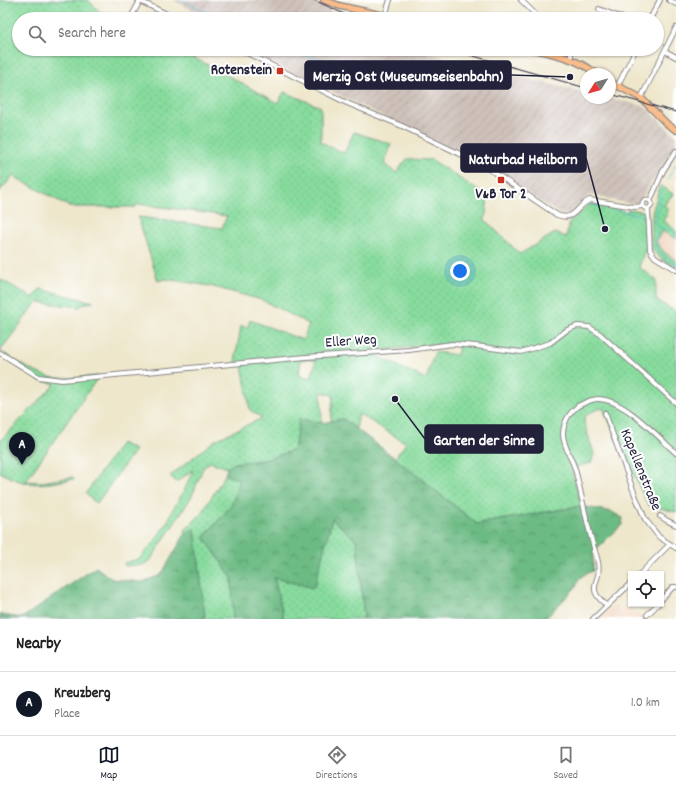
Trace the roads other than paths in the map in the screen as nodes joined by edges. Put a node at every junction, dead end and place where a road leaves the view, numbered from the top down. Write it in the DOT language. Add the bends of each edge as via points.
graph roads {
  1 [pos="139,0"];
  2 [pos="324,0"];
  3 [pos="390,0"];
  4 [pos="521,0"];
  5 [pos="659,0"];
  6 [pos="669,0"];
  7 [pos="333,2"];
  8 [pos="676,4"];
  9 [pos="599,9"];
  10 [pos="133,12"];
  11 [pos="163,12"];
  12 [pos="370,12"];
  13 [pos="386,12"];
  14 [pos="533,12"];
  15 [pos="607,12"];
  16 [pos="653,12"];
  17 [pos="676,28"];
  18 [pos="665,51"];
  19 [pos="253,56"];
  20 [pos="559,56"];
  21 [pos="571,56"];
  22 [pos="632,56"];
  23 [pos="662,56"];
  24 [pos="676,57"];
  25 [pos="571,59"];
  26 [pos="589,68"];
  27 [pos="617,86"];
  28 [pos="640,98"];
  29 [pos="676,130"];
  30 [pos="676,151"];
  31 [pos="650,201"];
  32 [pos="642,206"];
  33 [pos="648,209"];
  34 [pos="676,270"];
  35 [pos="0,353"];
  36 [pos="676,403"];
  37 [pos="605,413"];
  38 [pos="676,453"];
  39 [pos="660,516"];
  40 [pos="676,525"];
  41 [pos="670,544"];
  42 [pos="676,548"];
  43 [pos="643,571"];
  44 [pos="628,586"];
  45 [pos="676,587"];
  46 [pos="664,597"];
  47 [pos="607,606"];
  48 [pos="655,607"];
  49 [pos="647,615"];
  50 [pos="593,619"];
  1 -- 10 [label="street"];
  1 -- 11 [label="street"];
  2 -- 7 [label="main road"];
  3 -- 13 [label="street"];
  4 -- 14 [label="street"];
  5 -- 16 [label="street"];
  6 -- 8 [label="street"];
  7 -- 12 [label="main road"];
  9 -- 15 [label="street"];
  17 -- 18 [label="street"];
  18 -- 24 [label="street"];
  19 -- 32 [label="street" via="347,103 483,165 562,217 574,214 590,200"];
  20 -- 25 [label="main road"];
  21 -- 25 [label="street"];
  22 -- 27 [label="street"];
  23 -- 28 [label="street"];
  25 -- 26 [label="main road"];
  27 -- 28 [label="main road"];
  28 -- 29 [label="main road"];
  30 -- 31 [label="street"];
  31 -- 32 [label="street" via="644,201"];
  31 -- 33 [label="street" via="651,206"];
  32 -- 33 [label="street"];
  33 -- 34 [label="street" via="650,250 655,257"];
  35 -- 36 [label="street, Eller Weg" via="39,377 69,380 452,344 521,352 550,343 573,328 584,326 604,337"];
  37 -- 41 [label="street, Kapellenstraße" via="641,510 655,533"];
  38 -- 47 [label="street" via="632,414 603,400 594,399 580,405 566,420 564,440 598,562 595,590"];
  39 -- 40 [label="street"];
  41 -- 42 [label="street, Kapellenstraße"];
  41 -- 43 [label="street"];
  44 -- 47 [label="street"];
  45 -- 46 [label="street"];
  47 -- 50 [label="street"];
  48 -- 49 [label="street"];
}
